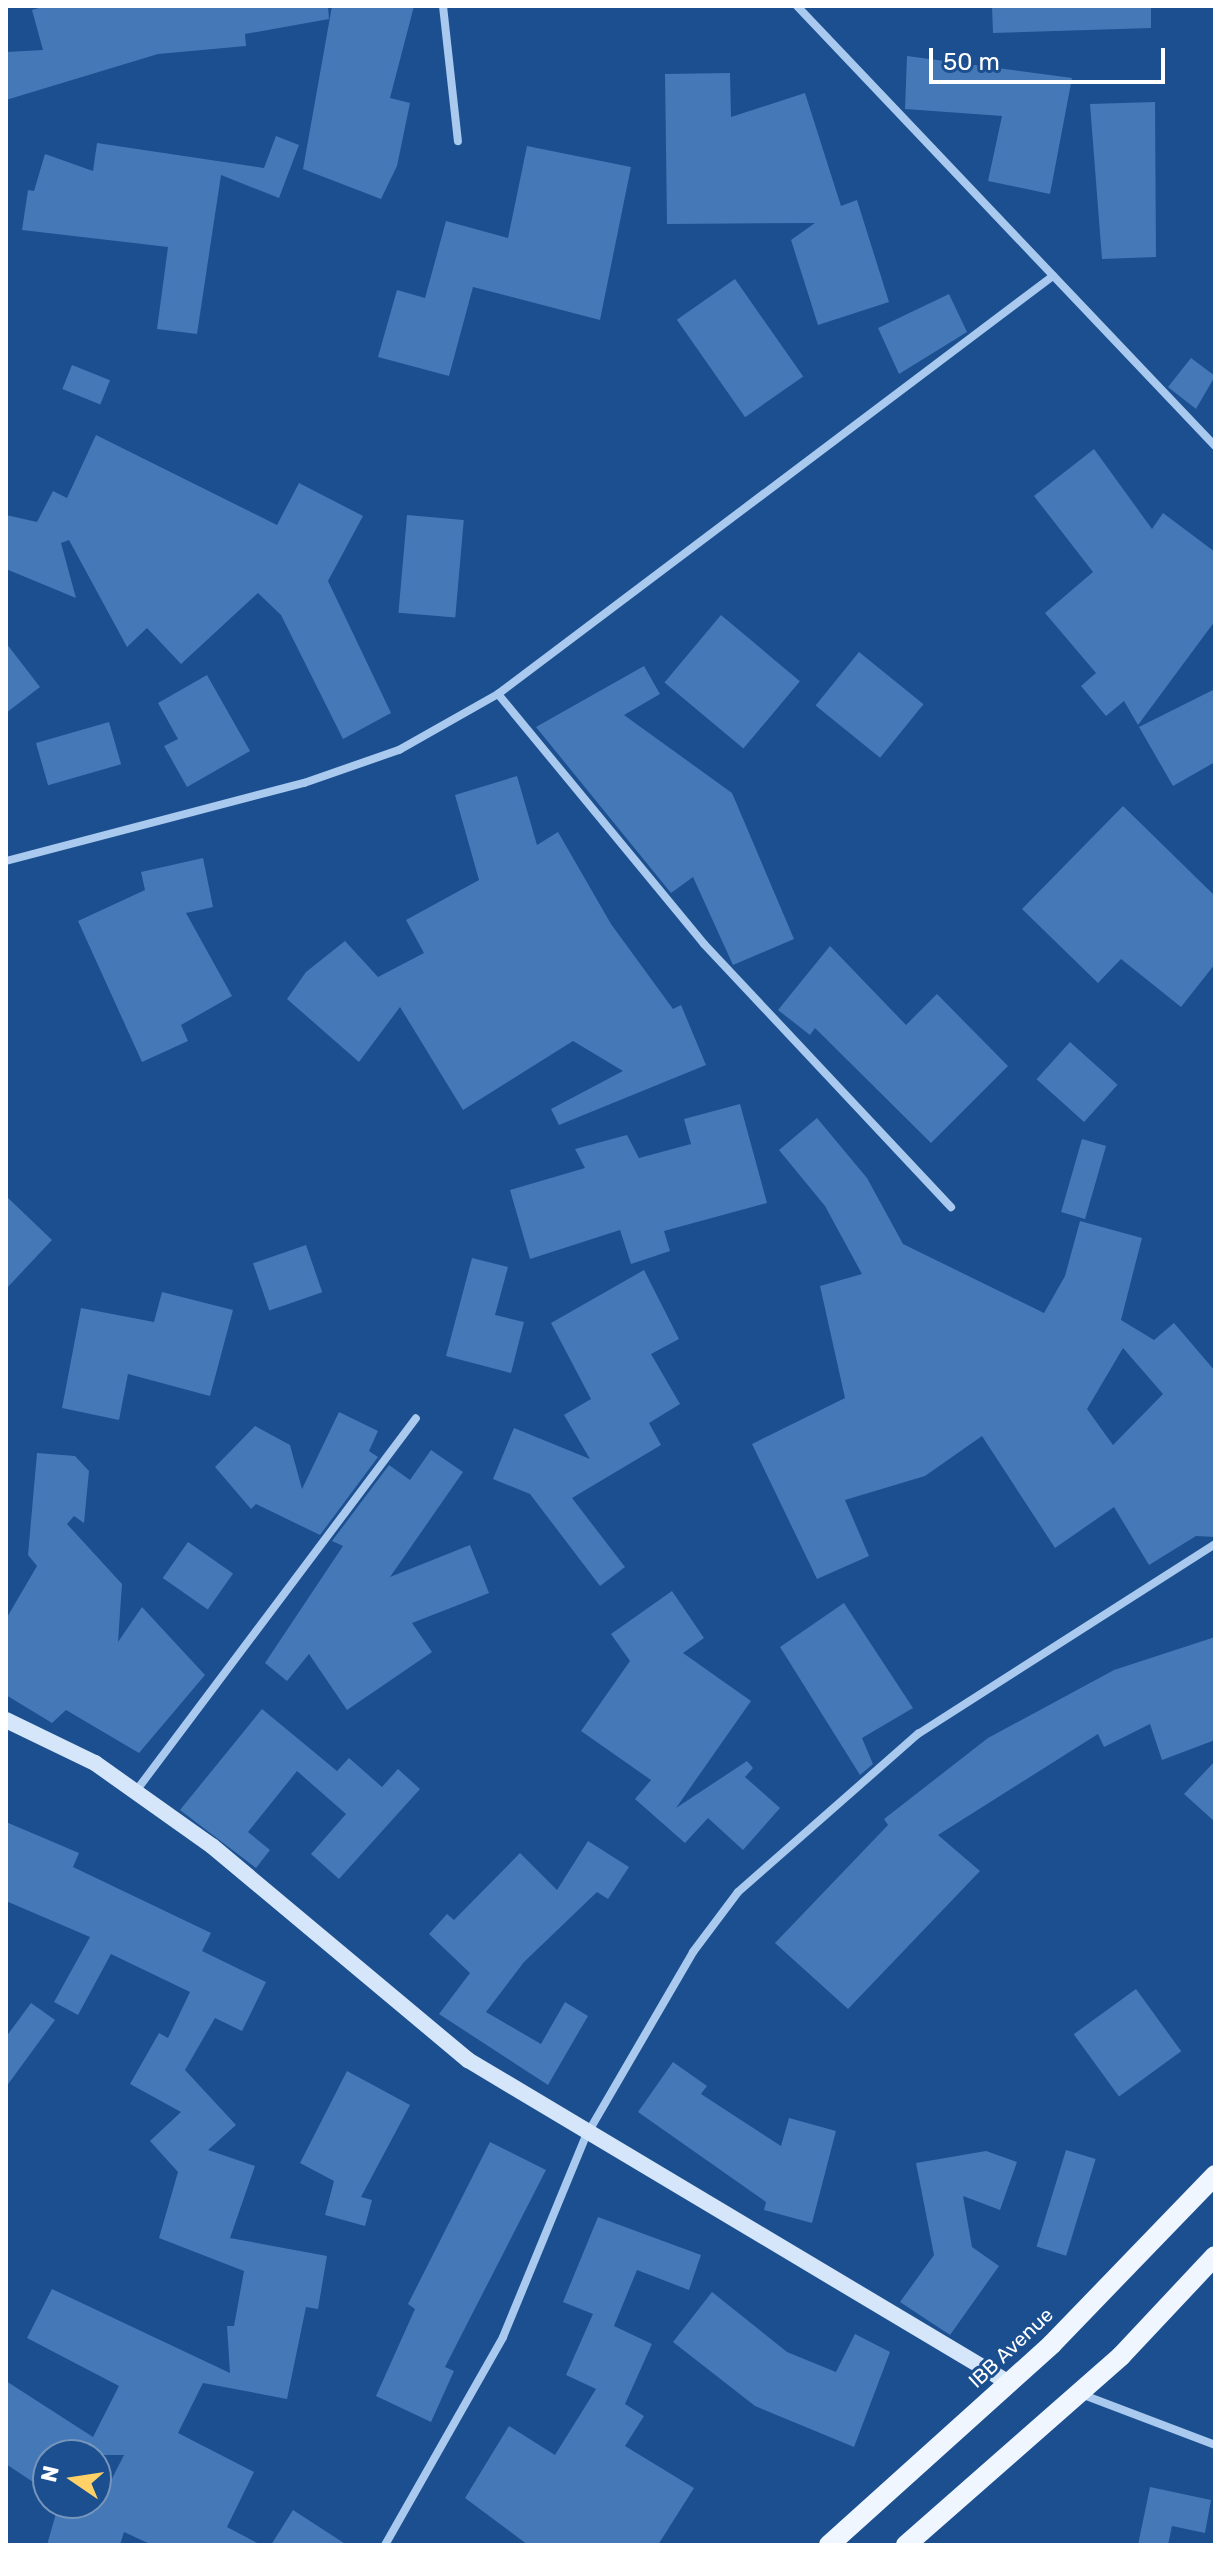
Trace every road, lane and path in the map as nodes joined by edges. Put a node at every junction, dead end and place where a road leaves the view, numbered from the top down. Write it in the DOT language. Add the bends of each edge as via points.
graph roads {
  1 [pos="443,6"];
  2 [pos="797,6"];
  3 [pos="458,141"];
  4 [pos="1053,276"];
  5 [pos="1215,446"];
  6 [pos="498,694"];
  7 [pos="6,861"];
  8 [pos="951,1207"];
  9 [pos="416,1418"];
  10 [pos="1215,1544"];
  11 [pos="6,1720"];
  12 [pos="135,1792"];
  13 [pos="586,2136"];
  14 [pos="1215,2175"];
  15 [pos="1215,2256"];
  16 [pos="1009,2383"];
  17 [pos="1079,2393"];
  18 [pos="1215,2445"];
  19 [pos="385,2545"];
  20 [pos="829,2545"];
  21 [pos="906,2545"];
  1 -- 3 [label="street"];
  2 -- 4 [label="street"];
  4 -- 5 [label="street"];
  4 -- 6 [label="street"];
  6 -- 7 [label="street" via="399,750 304,783"];
  6 -- 8 [label="street" via="704,944"];
  9 -- 12 [label="street"];
  10 -- 13 [label="street" via="918,1734 798,1834 738,1892 693,1952"];
  11 -- 12 [label="street" via="53,1738"];
  12 -- 13 [label="street" via="212,1846 468,2060"];
  13 -- 16 [label="street"];
  13 -- 19 [label="street" via="503,2337"];
  14 -- 16 [label="main road, IBB Avenue"];
  15 -- 17 [label="main road"];
  16 -- 20 [label="main road, IBB Avenue"];
  17 -- 18 [label="street"];
  17 -- 21 [label="main road"];
}
